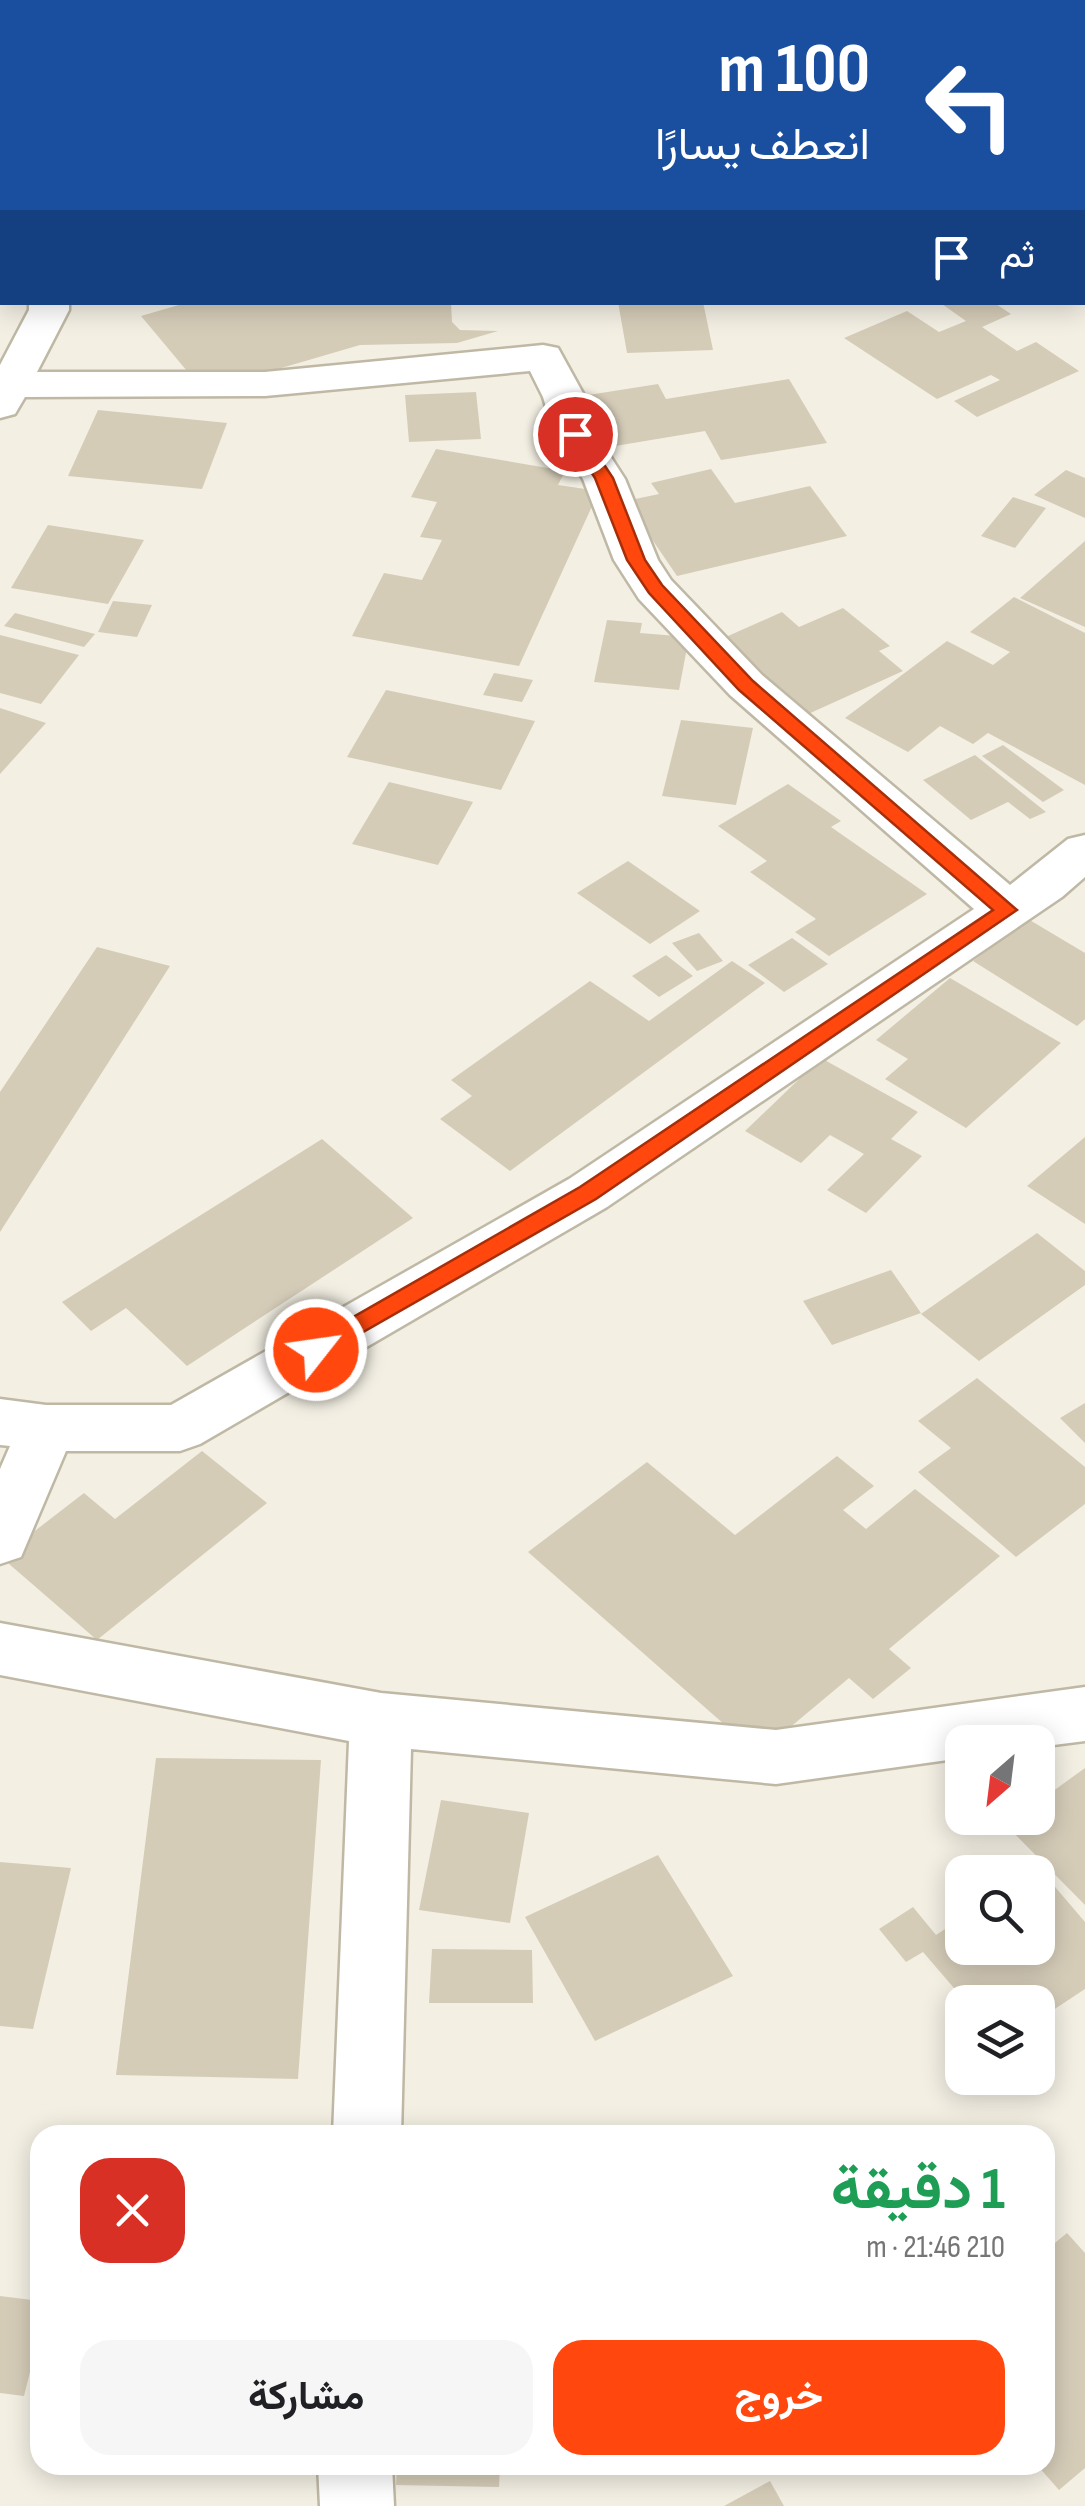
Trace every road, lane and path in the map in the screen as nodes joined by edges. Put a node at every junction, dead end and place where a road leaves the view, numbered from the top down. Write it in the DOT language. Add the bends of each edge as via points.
graph roads {
  1 [pos="49,305"];
  2 [pos="5,395"];
  3 [pos="1085,851"];
  4 [pos="1007,910"];
  5 [pos="23,1425"];
  6 [pos="0,1540"];
  7 [pos="0,1648"];
  8 [pos="1085,1714"];
  9 [pos="381,1720"];
  10 [pos="366,2125"];
  11 [pos="356,2475"];
  12 [pos="357,2506"];
  1 -- 2 [label="street"];
  2 -- 4 [label="street" via="264,384 542,357 655,589 746,686"];
  3 -- 4 [label="street"];
  4 -- 5 [label="street" via="588,1193 180,1428"];
  5 -- 6 [label="street"];
  7 -- 9 [label="street"];
  8 -- 9 [label="street" via="776,1756"];
  9 -- 10 [label="street"];
  11 -- 12 [label="street"];
}
